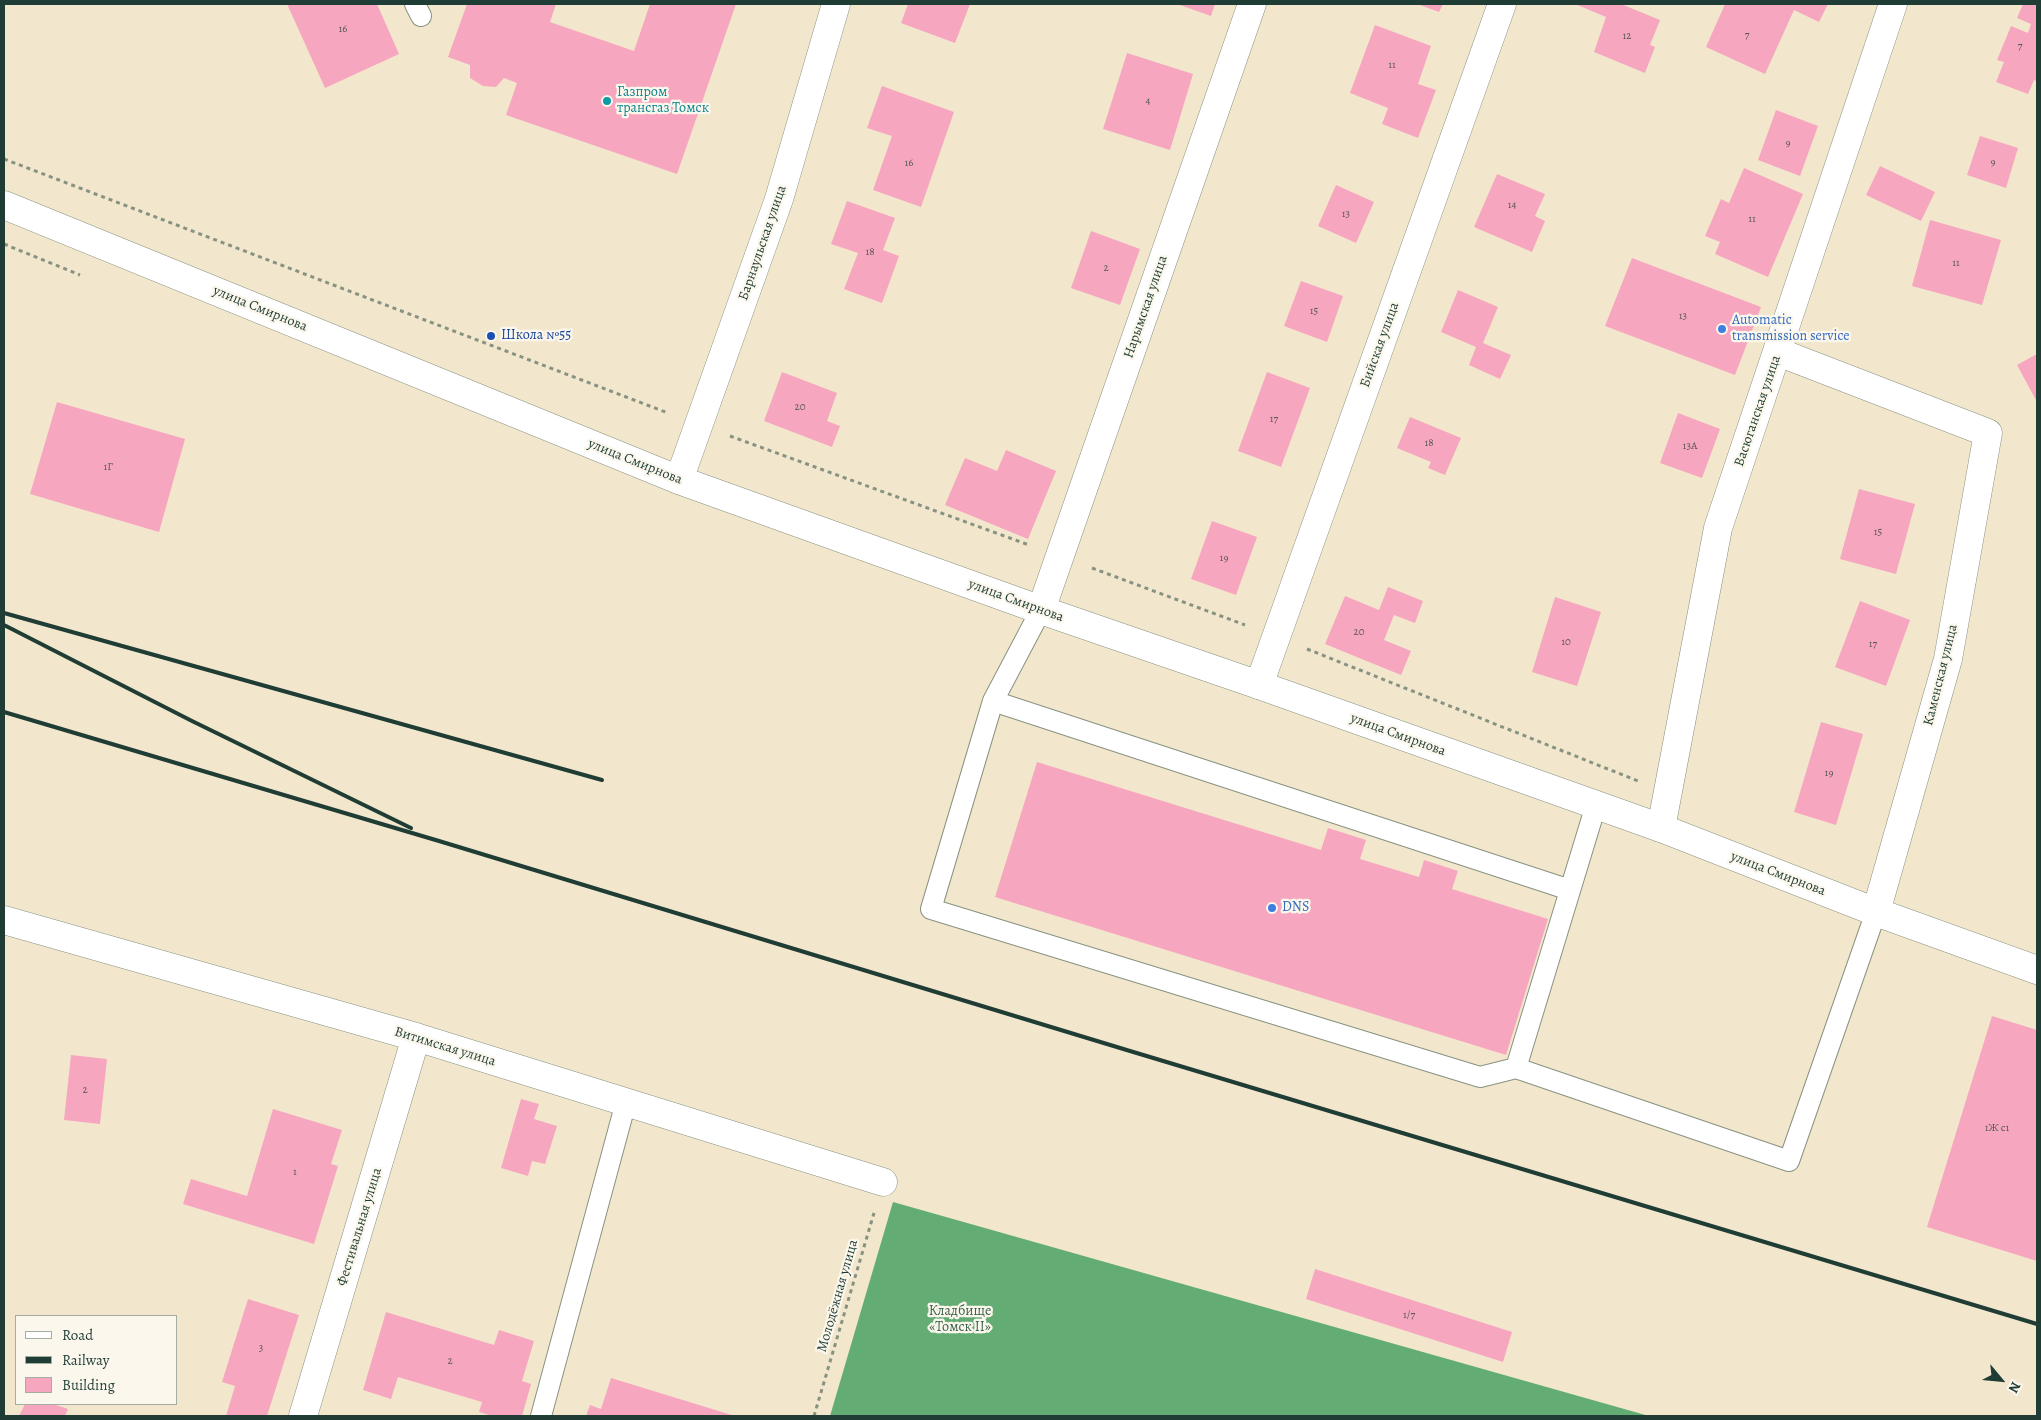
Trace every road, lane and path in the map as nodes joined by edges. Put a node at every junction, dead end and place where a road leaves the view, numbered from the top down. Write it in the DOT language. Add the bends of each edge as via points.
graph roads {
  1 [pos="836,4"];
  2 [pos="1252,4"];
  3 [pos="1502,4"];
  4 [pos="1893,4"];
  5 [pos="4,159"];
  6 [pos="4,206"];
  7 [pos="1778,352"];
  8 [pos="699,425"];
  9 [pos="679,480"];
  10 [pos="1041,610"];
  11 [pos="1260,685"];
  12 [pos="993,701"];
  13 [pos="1596,805"];
  14 [pos="1661,828"];
  15 [pos="1570,890"];
  16 [pos="1876,912"];
  17 [pos="4,920"];
  18 [pos="2037,970"];
  19 [pos="416,1038"];
  20 [pos="1516,1068"];
  21 [pos="626,1102"];
  22 [pos="883,1182"];
  23 [pos="303,1416"];
  24 [pos="541,1416"];
  25 [pos="814,1416"];
  1 -- 8 [label="street, Барнаульская улица" via="779,199"];
  2 -- 10 [label="street, Нарымская улица"];
  3 -- 11 [label="street, Бийская улица"];
  4 -- 7 [label="street, Васюганская улица"];
  5 -- 8 [label="path"];
  6 -- 9 [label="street, улица Смирнова"];
  7 -- 14 [label="street, Васюганская улица" via="1718,528"];
  7 -- 16 [label="street, Каменская улица" via="1988,433 1948,659"];
  8 -- 9 [label="street, Барнаульская улица"];
  9 -- 10 [label="street, улица Смирнова"];
  10 -- 11 [label="street, улица Смирнова"];
  10 -- 12 [label="lane"];
  11 -- 13 [label="street, улица Смирнова"];
  12 -- 15 [label="lane"];
  12 -- 20 [label="lane" via="932,909 1480,1077"];
  13 -- 14 [label="street, улица Смирнова"];
  13 -- 15 [label="lane"];
  14 -- 16 [label="street, улица Смирнова"];
  15 -- 20 [label="lane"];
  16 -- 18 [label="street, улица Смирнова"];
  16 -- 20 [label="lane" via="1789,1161"];
  17 -- 19 [label="street, Витимская улица"];
  19 -- 21 [label="street, Витимская улица"];
  19 -- 23 [label="street, Фестивальная улица"];
  21 -- 22 [label="street, Витимская улица"];
  21 -- 24 [label="lane"];
  22 -- 25 [label="path, Молодёжная улица"];
}
